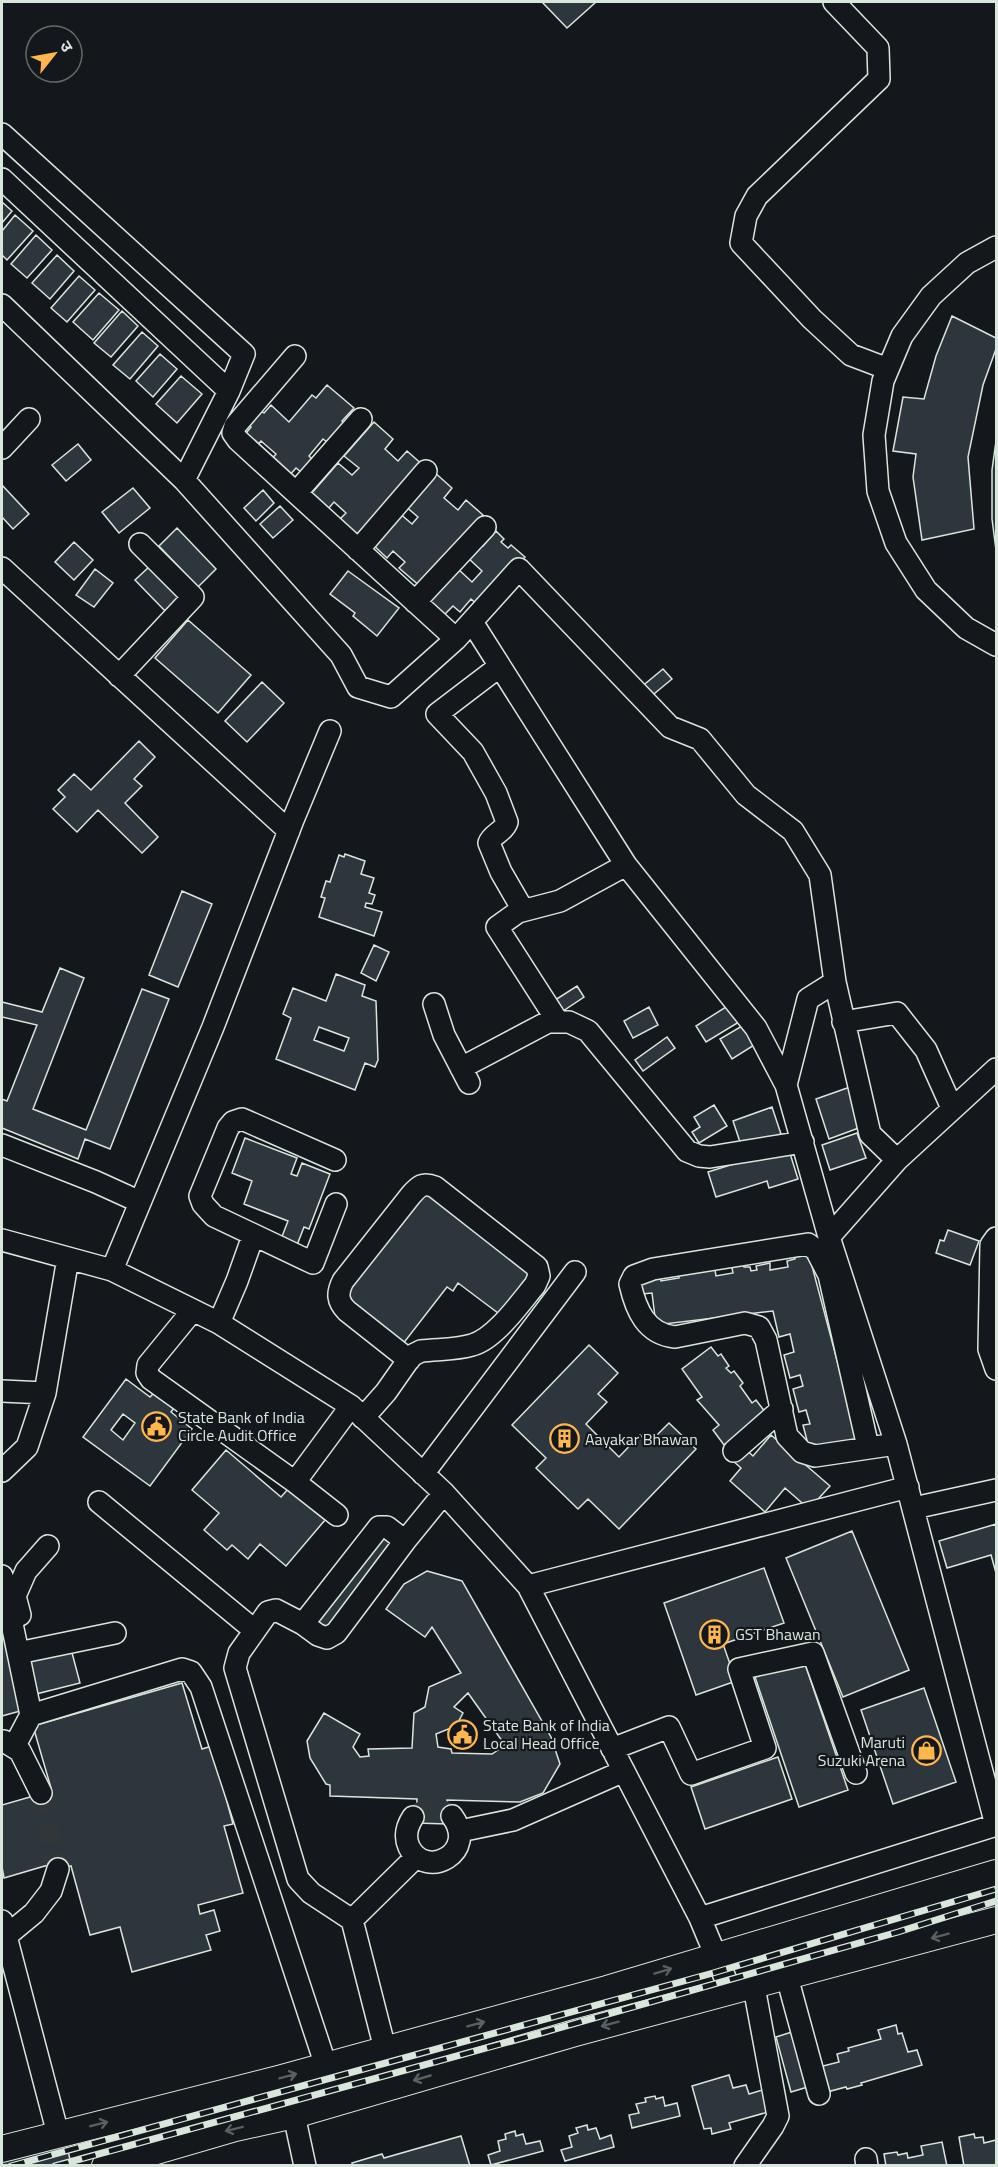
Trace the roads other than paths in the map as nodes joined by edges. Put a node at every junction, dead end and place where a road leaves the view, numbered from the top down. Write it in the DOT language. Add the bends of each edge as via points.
graph roads {
  1 [pos="834,2"];
  2 [pos="2,134"];
  3 [pos="2,179"];
  4 [pos="996,247"];
  5 [pos="2,305"];
  6 [pos="295,356"];
  7 [pos="888,369"];
  8 [pos="229,391"];
  9 [pos="30,419"];
  10 [pos="360,419"];
  11 [pos="2,448"];
  12 [pos="426,471"];
  13 [pos="184,480"];
  14 [pos="296,493"];
  15 [pos="485,527"];
  16 [pos="140,544"];
  17 [pos="358,550"];
  18 [pos="2,568"];
  19 [pos="415,602"];
  20 [pos="472,622"];
  21 [pos="456,639"];
  22 [pos="996,645"];
  23 [pos="500,666"];
  24 [pos="119,676"];
  25 [pos="330,731"];
  26 [pos="289,831"];
  27 [pos="626,865"];
  28 [pos="523,910"];
  29 [pos="835,982"];
  30 [pos="434,1004"];
  31 [pos="558,1022"];
  32 [pos="843,1022"];
  33 [pos="996,1069"];
  34 [pos="786,1085"];
  35 [pos="952,1107"];
  36 [pos="803,1142"];
  37 [pos="2,1146"];
  38 [pos="335,1160"];
  39 [pos="897,1160"];
  40 [pos="140,1202"];
  41 [pos="336,1204"];
  42 [pos="253,1236"];
  43 [pos="829,1237"];
  44 [pos="996,1238"];
  45 [pos="2,1240"];
  46 [pos="68,1258"];
  47 [pos="112,1270"];
  48 [pos="575,1272"];
  49 [pos="193,1310"];
  50 [pos="219,1323"];
  51 [pos="409,1360"];
  52 [pos="996,1369"];
  53 [pos="2,1391"];
  54 [pos="45,1393"];
  55 [pos="782,1409"];
  56 [pos="357,1412"];
  57 [pos="896,1444"];
  58 [pos="868,1447"];
  59 [pos="734,1451"];
  60 [pos="2,1471"];
  61 [pos="423,1474"];
  62 [pos="295,1482"];
  63 [pos="908,1487"];
  64 [pos="996,1490"];
  65 [pos="444,1493"];
  66 [pos="99,1502"];
  67 [pos="914,1508"];
  68 [pos="337,1515"];
  69 [pos="405,1541"];
  70 [pos="48,1546"];
  71 [pos="2,1576"];
  72 [pos="528,1586"];
  73 [pos="303,1624"];
  74 [pos="254,1630"];
  75 [pos="115,1633"];
  76 [pos="24,1652"];
  77 [pos="31,1715"];
  78 [pos="8,1744"];
  79 [pos="612,1749"];
  80 [pos="624,1771"];
  81 [pos="856,1773"];
  82 [pos="41,1793"];
  83 [pos="413,1817"];
  84 [pos="996,1825"];
  85 [pos="417,1857"];
  86 [pos="58,1869"];
  87 [pos="996,1874"];
  88 [pos="700,1918"];
  89 [pos="352,1920"];
  90 [pos="996,1920"];
  91 [pos="3,1929"];
  92 [pos="717,1955"];
  93 [pos="787,1977"];
  94 [pos="742,1989"];
  95 [pos="385,2049"];
  96 [pos="326,2066"];
  97 [pos="819,2094"];
  98 [pos="294,2115"];
  99 [pos="58,2134"];
  100 [pos="2,2150"];
  101 [pos="105,2166"];
  102 [pos="305,2166"];
  103 [pos="745,2166"];
  1 -- 7 [label="street" via="878,48 879,79 757,196 746,216 741,243 851,355"];
  2 -- 8 [label="street" via="244,354"];
  3 -- 8 [label="street"];
  4 -- 7 [label="street" via="967,263 931,296 902,336"];
  5 -- 13 [label="street"];
  6 -- 14 [label="street" via="233,433"];
  7 -- 22 [label="street" via="874,435 878,490 896,543 926,590 966,628"];
  8 -- 13 [label="street"];
  9 -- 11 [label="street"];
  10 -- 14 [label="street"];
  12 -- 17 [label="street"];
  13 -- 21 [label="street" via="341,655 358,687 391,697"];
  14 -- 17 [label="street"];
  15 -- 19 [label="street"];
  16 -- 24 [label="street" via="193,597"];
  17 -- 19 [label="street"];
  18 -- 24 [label="street"];
  19 -- 21 [label="street"];
  20 -- 21 [label="street"];
  20 -- 23 [label="street"];
  20 -- 29 [label="street" via="519,568 670,726 700,739 746,795 794,831 820,875"];
  23 -- 27 [label="street"];
  23 -- 28 [label="street" via="437,714 473,752 496,794 507,822 489,843"];
  24 -- 26 [label="street"];
  25 -- 26 [label="street"];
  26 -- 40 [label="street"];
  27 -- 28 [label="street" via="560,901"];
  27 -- 34 [label="street" via="756,1028"];
  28 -- 31 [label="street" via="499,924 498,931"];
  29 -- 32 [label="street"];
  29 -- 34 [label="street" via="808,999"];
  30 -- 31 [label="street" via="444,1035 465,1075 525,1033 548,1022"];
  31 -- 36 [label="street" via="569,1022 588,1031 687,1151 710,1157"];
  32 -- 35 [label="street" via="897,1013 926,1050"];
  32 -- 39 [label="street" via="870,1134"];
  33 -- 35 [label="street"];
  34 -- 36 [label="street"];
  35 -- 39 [label="street"];
  36 -- 43 [label="street"];
  37 -- 40 [label="street"];
  38 -- 42 [label="street" via="242,1119 233,1122 200,1196 214,1216"];
  39 -- 43 [label="street"];
  40 -- 47 [label="street"];
  41 -- 42 [label="street" via="313,1263"];
  42 -- 50 [label="street"];
  43 -- 57 [label="street"];
  44 -- 52 [label="street" via="991,1245 989,1349"];
  45 -- 46 [label="street"];
  46 -- 47 [label="street"];
  46 -- 54 [label="street"];
  47 -- 49 [label="street"];
  48 -- 61 [label="street"];
  49 -- 50 [label="street"];
  49 -- 62 [label="street" via="148,1365 147,1373"];
  50 -- 56 [label="street"];
  51 -- 51 [label="street" via="421,1351 472,1345 483,1339 497,1329 539,1276 537,1267 427,1184 411,1196 343,1281 338,1295 347,1311"];
  51 -- 56 [label="street" via="386,1392"];
  53 -- 54 [label="street"];
  54 -- 60 [label="street" via="27,1447"];
  55 -- 58 [label="street" via="787,1436 802,1452 815,1456"];
  55 -- 58 [label="street" via="766,1340 759,1327 745,1323 665,1336 635,1308 630,1284 634,1276 653,1269 807,1244 816,1250 829,1275"];
  55 -- 59 [label="street"];
  56 -- 61 [label="street"];
  56 -- 62 [label="street"];
  57 -- 58 [label="street"];
  57 -- 63 [label="street"];
  61 -- 65 [label="street"];
  62 -- 68 [label="street"];
  63 -- 67 [label="street"];
  63 -- 72 [label="street"];
  64 -- 67 [label="street"];
  65 -- 69 [label="street"];
  65 -- 72 [label="street"];
  66 -- 74 [label="street"];
  67 -- 84 [label="street"];
  69 -- 73 [label="street" via="336,1633 327,1638"];
  69 -- 73 [label="street" via="387,1527 379,1527"];
  70 -- 76 [label="street" via="26,1571 15,1596"];
  71 -- 76 [label="street"];
  72 -- 79 [label="street"];
  73 -- 74 [label="street" via="276,1610 268,1612"];
  74 -- 89 [label="street" via="239,1653 235,1668 298,1879 311,1893"];
  75 -- 76 [label="street"];
  76 -- 77 [label="street"];
  77 -- 78 [label="street"];
  77 -- 96 [label="street" via="182,1669 191,1672 201,1687"];
  78 -- 82 [label="street" via="20,1751"];
  79 -- 80 [label="street"];
  79 -- 81 [label="street" via="669,1727 691,1774 765,1748 739,1669 813,1653"];
  80 -- 85 [label="street" via="513,1820 456,1824 460,1840 457,1849 443,1861 434,1863"];
  80 -- 88 [label="street"];
  83 -- 85 [label="street" via="406,1832 407,1842"];
  84 -- 88 [label="street"];
  85 -- 89 [label="street"];
  86 -- 91 [label="street" via="51,1891 34,1913"];
  87 -- 92 [label="main road"];
  88 -- 92 [label="street"];
  89 -- 95 [label="street"];
  90 -- 93 [label="main road, one-way"];
  91 -- 99 [label="street"];
  92 -- 94 [label="street"];
  95 -- 92 [label="main road, one-way"];
  93 -- 94 [label="main road"];
  93 -- 97 [label="street"];
  94 -- 98 [label="main road, one-way"];
  94 -- 103 [label="street" via="778,2116"];
  95 -- 96 [label="main road"];
  99 -- 96 [label="main road, one-way"];
  98 -- 101 [label="main road, one-way"];
  98 -- 102 [label="street"];
  99 -- 100 [label="main road"];
}
